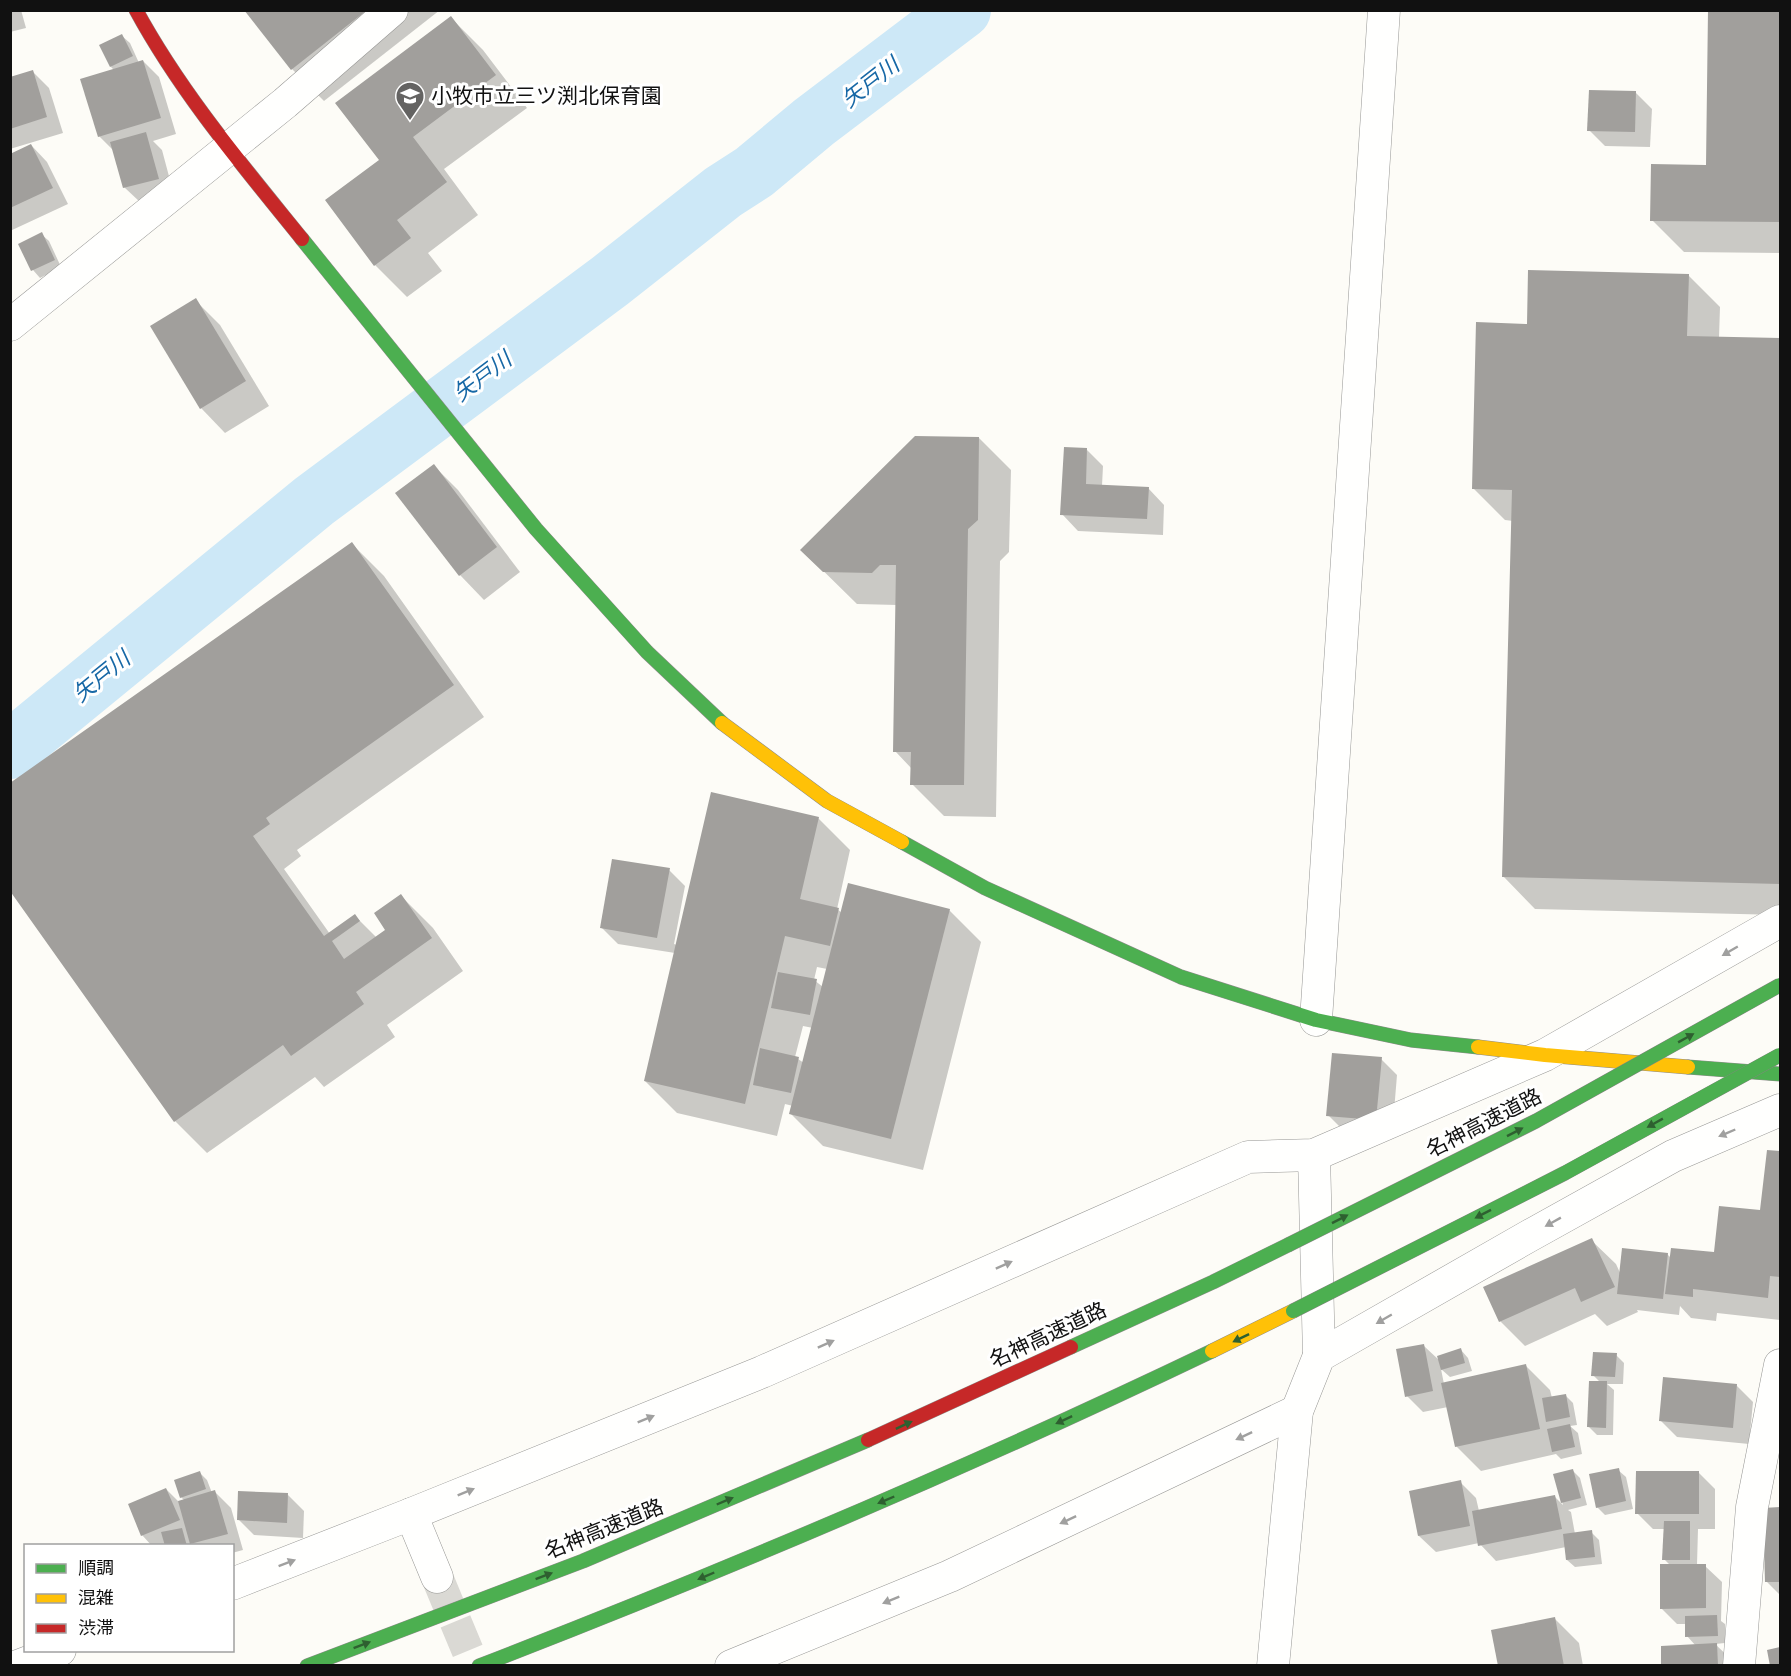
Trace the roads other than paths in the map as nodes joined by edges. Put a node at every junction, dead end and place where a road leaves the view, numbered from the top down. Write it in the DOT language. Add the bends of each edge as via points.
graph roads {
  1 [pos="136,10"];
  2 [pos="392,10"];
  3 [pos="1384,10"];
  4 [pos="228,147"];
  5 [pos="10,325"];
  6 [pos="1780,921"];
  7 [pos="1780,986"];
  8 [pos="1316,1020"];
  9 [pos="1545,1055"];
  10 [pos="1780,1055"];
  11 [pos="1780,1074"];
  12 [pos="1780,1110"];
  13 [pos="1314,1155"];
  14 [pos="1319,1356"];
  15 [pos="1780,1365"];
  16 [pos="1297,1411"];
  17 [pos="411,1514"];
  18 [pos="437,1577"];
  19 [pos="234,1583"];
  20 [pos="54,1652"];
  21 [pos="18,1665"];
  22 [pos="307,1665"];
  23 [pos="479,1665"];
  24 [pos="731,1665"];
  25 [pos="1273,1665"];
  26 [pos="1740,1665"];
  1 -- 4 [label="main road" via="154,43"];
  2 -- 4 [label="street"];
  3 -- 8 [label="street"];
  4 -- 5 [label="street"];
  4 -- 8 [label="main road" via="536,529 647,652 724,725 826,801 985,888 1181,977"];
  6 -- 9 [label="street, one-way"];
  22 -- 7 [label="main road, 名神高速道路, one-way, bridge" via="583,1561 890,1431 1288,1245 1536,1121"];
  8 -- 9 [label="main road" via="1411,1040"];
  9 -- 11 [label="main road"];
  9 -- 13 [label="street"];
  10 -- 23 [label="main road, one-way, bridge" via="1565,1173 1239,1339 917,1488 605,1618"];
  12 -- 14 [label="street, one-way" via="1673,1156"];
  13 -- 14 [label="street"];
  17 -- 13 [label="street, one-way" via="762,1372 1248,1157"];
  14 -- 16 [label="street"];
  15 -- 26 [label="street" via="1752,1507"];
  16 -- 24 [label="street, one-way" via="950,1576"];
  16 -- 25 [label="street"];
  17 -- 18 [label="street"];
  19 -- 17 [label="street, one-way"];
  20 -- 21 [label="street"];
}
